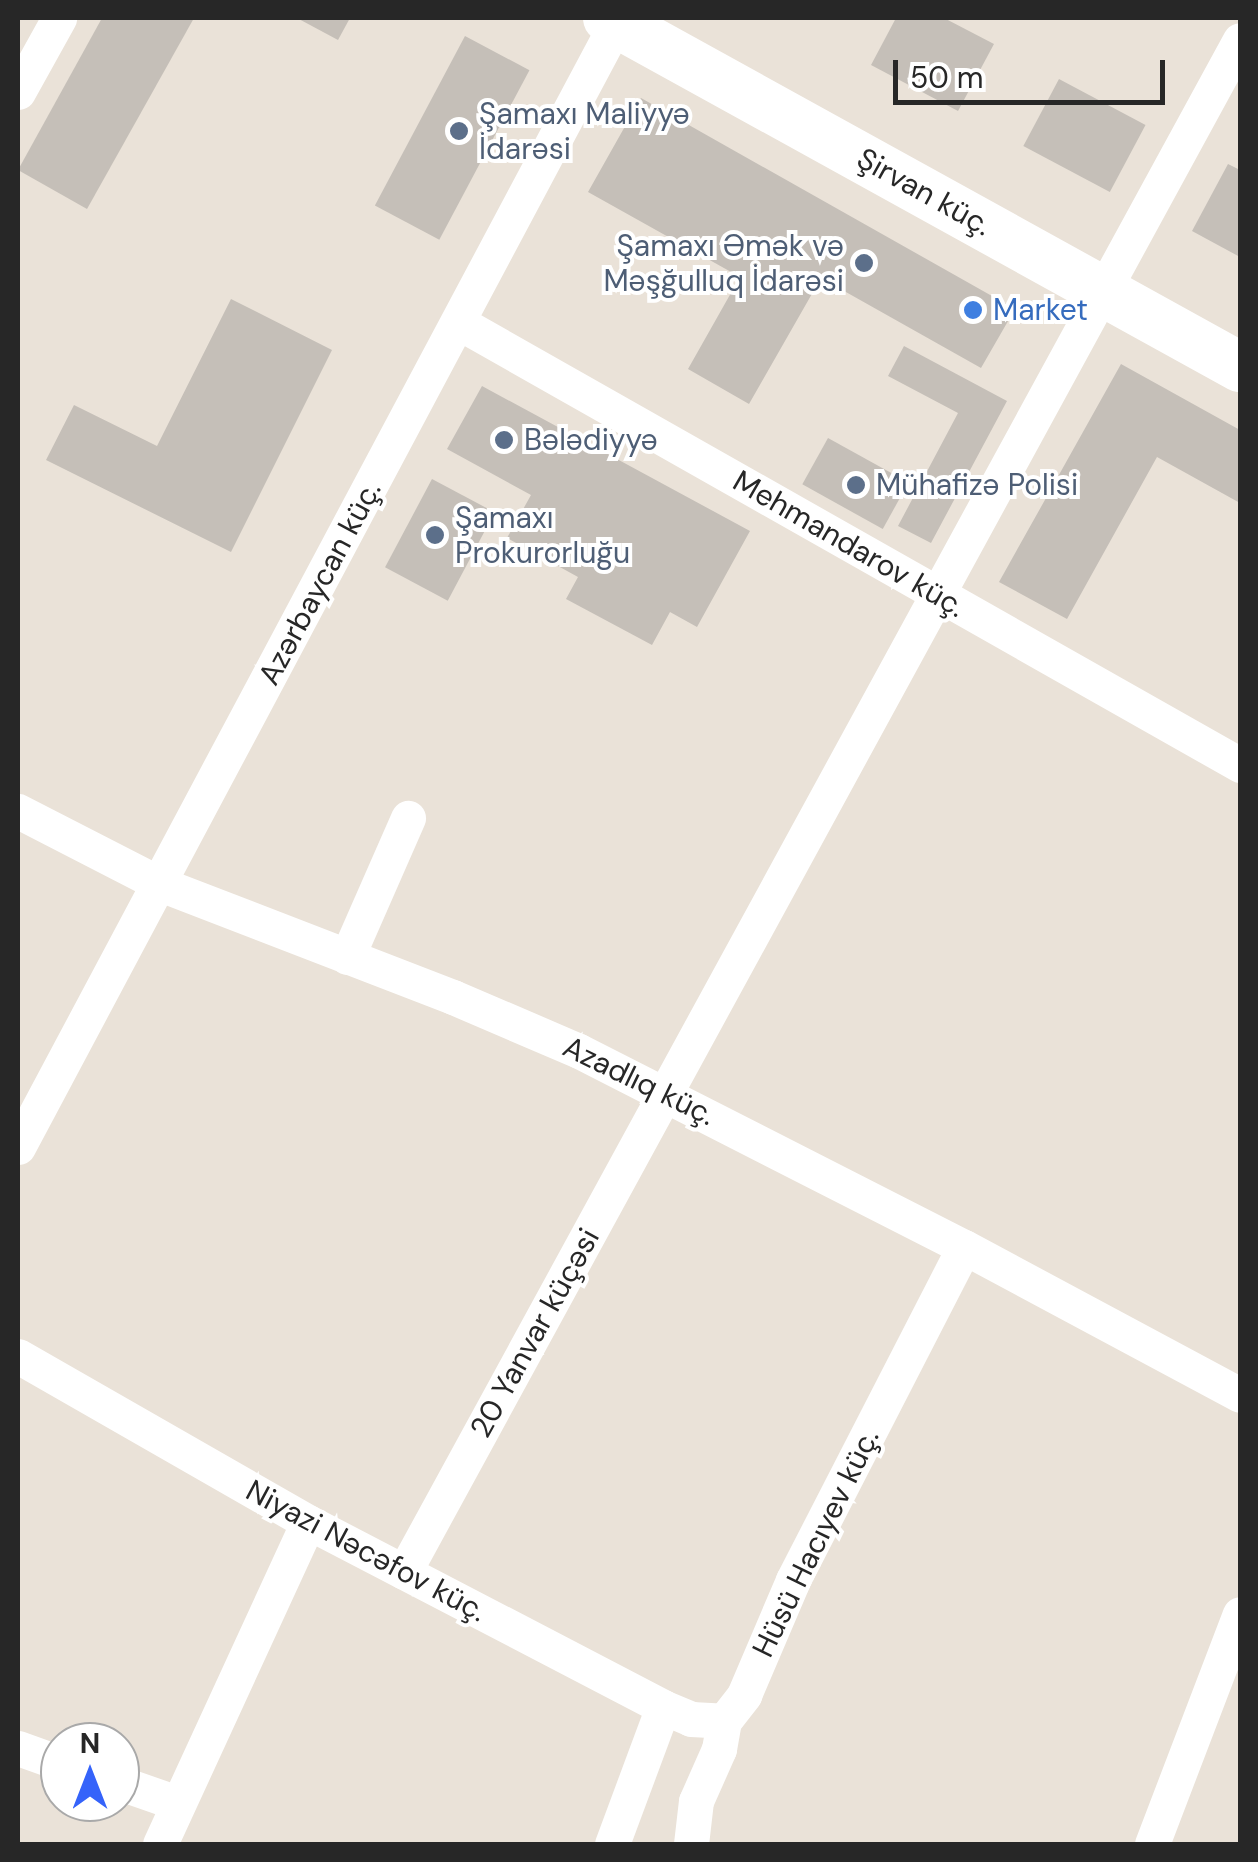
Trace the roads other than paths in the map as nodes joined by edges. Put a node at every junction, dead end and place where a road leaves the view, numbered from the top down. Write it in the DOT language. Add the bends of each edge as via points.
graph roads {
  1 [pos="59,18"];
  2 [pos="614,19"];
  3 [pos="1240,40"];
  4 [pos="18,92"];
  5 [pos="1104,291"];
  6 [pos="458,322"];
  7 [pos="1240,367"];
  8 [pos="938,595"];
  9 [pos="1240,765"];
  10 [pos="18,811"];
  11 [pos="408,818"];
  12 [pos="160,884"];
  13 [pos="347,958"];
  14 [pos="667,1094"];
  15 [pos="18,1147"];
  16 [pos="964,1247"];
  17 [pos="21,1369"];
  18 [pos="1240,1395"];
  19 [pos="308,1522"];
  20 [pos="404,1572"];
  21 [pos="1240,1614"];
  22 [pos="662,1708"];
  23 [pos="724,1721"];
  24 [pos="140,1790"];
  25 [pos="178,1803"];
  26 [pos="160,1844"];
  27 [pos="612,1844"];
  28 [pos="692,1844"];
  29 [pos="1152,1844"];
  1 -- 4 [label="street"];
  2 -- 5 [label="street, Şirvan küç."];
  2 -- 6 [label="street, Azərbaycan küç."];
  3 -- 5 [label="street, 20 Yanvar küçəsi"];
  5 -- 7 [label="street, Şirvan küç."];
  5 -- 8 [label="street, 20 Yanvar küçəsi"];
  6 -- 8 [label="street, Mehmandarov küç."];
  6 -- 12 [label="street, Azərbaycan küç."];
  8 -- 9 [label="street, Mehmandarov küç."];
  8 -- 14 [label="street, 20 Yanvar küçəsi"];
  10 -- 12 [label="street, Azadlıq küç."];
  11 -- 13 [label="street"];
  12 -- 13 [label="street, Azadlıq küç."];
  12 -- 15 [label="street, Azərbaycan küç."];
  13 -- 14 [label="street, Azadlıq küç." via="529,1028"];
  14 -- 16 [label="street, Azadlıq küç."];
  14 -- 20 [label="street, 20 Yanvar küçəsi"];
  16 -- 18 [label="street, Azadlıq küç."];
  16 -- 23 [label="street, Hüsü Hacıyev küç." via="794,1580 744,1695"];
  17 -- 19 [label="street, Niyazi Nəcəfov küç."];
  19 -- 20 [label="street, Niyazi Nəcəfov küç."];
  19 -- 25 [label="street"];
  20 -- 22 [label="street, Niyazi Nəcəfov küç."];
  21 -- 29 [label="street"];
  22 -- 23 [label="street, Niyazi Nəcəfov küç."];
  22 -- 27 [label="street"];
  23 -- 28 [label="street, Hüsü Hacıyev küç." via="696,1801"];
  24 -- 25 [label="street"];
  25 -- 26 [label="street"];
}
